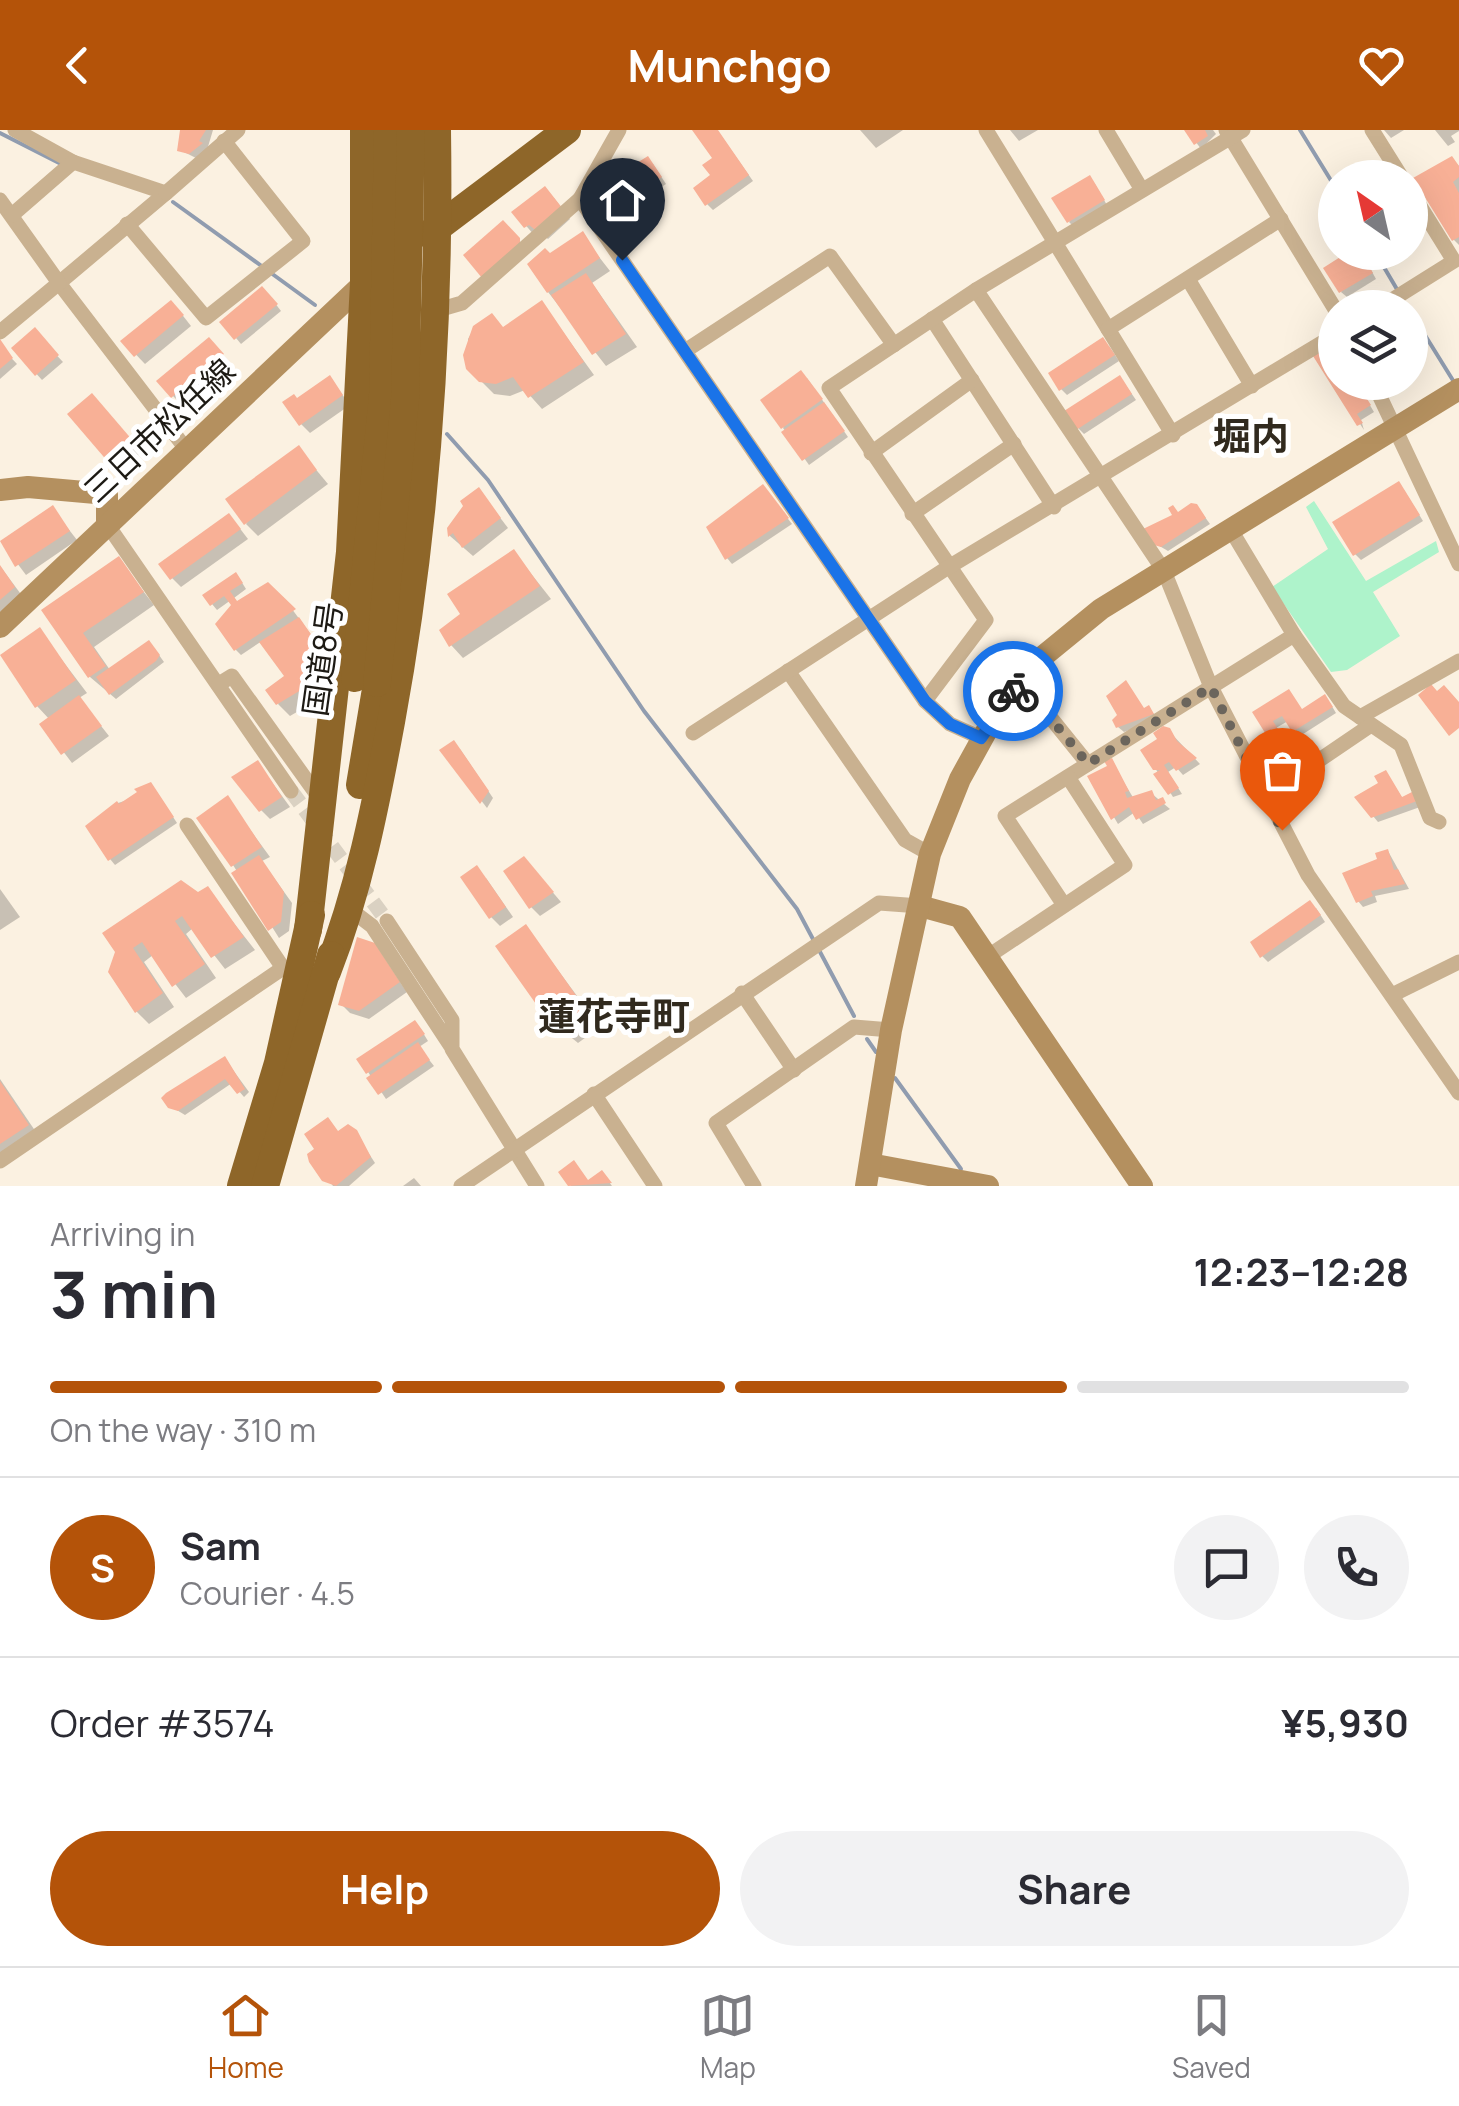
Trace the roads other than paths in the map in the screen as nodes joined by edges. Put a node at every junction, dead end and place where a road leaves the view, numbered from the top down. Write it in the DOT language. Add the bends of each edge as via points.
graph roads {
  1 [pos="14,130"];
  2 [pos="238,130"];
  3 [pos="364,130"];
  4 [pos="388,130"];
  5 [pos="411,130"];
  6 [pos="437,130"];
  7 [pos="568,130"];
  8 [pos="619,130"];
  9 [pos="986,130"];
  10 [pos="1106,130"];
  11 [pos="1372,130"];
  12 [pos="1233,132"];
  13 [pos="224,141"];
  14 [pos="1391,160"];
  15 [pos="68,166"];
  16 [pos="1142,190"];
  17 [pos="166,193"];
  18 [pos="580,199"];
  19 [pos="0,200"];
  20 [pos="12,215"];
  21 [pos="1281,219"];
  22 [pos="1428,219"];
  23 [pos="127,224"];
  24 [pos="438,226"];
  25 [pos="1055,242"];
  26 [pos="1188,279"];
  27 [pos="60,283"];
  28 [pos="364,283"];
  29 [pos="976,290"];
  30 [pos="1324,290"];
  31 [pos="1407,290"];
  32 [pos="438,310"];
  33 [pos="932,319"];
  34 [pos="1108,329"];
  35 [pos="0,332"];
  36 [pos="894,345"];
  37 [pos="1318,345"];
  38 [pos="685,351"];
  39 [pos="972,380"];
  40 [pos="1252,386"];
  41 [pos="1457,390"];
  42 [pos="1383,400"];
  43 [pos="1396,428"];
  44 [pos="1173,434"];
  45 [pos="1014,444"];
  46 [pos="186,449"];
  47 [pos="871,453"];
  48 [pos="1100,478"];
  49 [pos="0,490"];
  50 [pos="1054,507"];
  51 [pos="912,514"];
  52 [pos="107,524"];
  53 [pos="1232,530"];
  54 [pos="1454,538"];
  55 [pos="1459,564"];
  56 [pos="947,568"];
  57 [pos="1164,571"];
  58 [pos="867,618"];
  59 [pos="0,626"];
  60 [pos="1294,635"];
  61 [pos="1459,660"];
  62 [pos="788,671"];
  63 [pos="366,680"];
  64 [pos="1021,682"];
  65 [pos="220,684"];
  66 [pos="1211,687"];
  67 [pos="925,701"];
  68 [pos="1365,721"];
  69 [pos="693,732"];
  70 [pos="981,738"];
  71 [pos="1088,764"];
  72 [pos="1068,776"];
  73 [pos="290,791"];
  74 [pos="1265,797"];
  75 [pos="322,802"];
  76 [pos="1439,822"];
  77 [pos="187,826"];
  78 [pos="930,854"];
  79 [pos="1064,905"];
  80 [pos="920,906"];
  81 [pos="351,910"];
  82 [pos="387,921"];
  83 [pos="308,930"];
  84 [pos="988,957"];
  85 [pos="1459,962"];
  86 [pos="290,971"];
  87 [pos="328,972"];
  88 [pos="742,993"];
  89 [pos="1392,995"];
  90 [pos="891,1030"];
  91 [pos="452,1049"];
  92 [pos="794,1070"];
  93 [pos="1459,1093"];
  94 [pos="594,1094"];
  95 [pos="516,1147"];
  96 [pos="0,1162"];
  97 [pos="868,1175"];
  98 [pos="1139,1185"];
  99 [pos="241,1186"];
  100 [pos="266,1186"];
  101 [pos="461,1186"];
  102 [pos="537,1186"];
  103 [pos="655,1186"];
  104 [pos="754,1186"];
  105 [pos="988,1186"];
  1 -- 15 [label="street"];
  2 -- 13 [label="street"];
  3 -- 28 [label="highway"];
  4 -- 63 [label="highway, 国道8号, bridge" via="383,395"];
  5 -- 63 [label="highway, 国道8号, bridge" via="405,400"];
  6 -- 24 [label="highway"];
  7 -- 24 [label="highway"];
  8 -- 18 [label="street"];
  9 -- 25 [label="street"];
  10 -- 16 [label="street"];
  11 -- 14 [label="street"];
  12 -- 16 [label="street"];
  12 -- 21 [label="street"];
  13 -- 17 [label="street"];
  13 -- 23 [label="street" via="303,241 206,318"];
  15 -- 17 [label="street"];
  15 -- 20 [label="street"];
  16 -- 25 [label="street"];
  17 -- 23 [label="street"];
  18 -- 32 [label="street" via="462,303"];
  18 -- 38 [label="street"];
  19 -- 20 [label="street"];
  20 -- 27 [label="street"];
  21 -- 26 [label="street"];
  21 -- 30 [label="street"];
  22 -- 31 [label="street" via="1454,261"];
  23 -- 27 [label="street"];
  24 -- 28 [label="highway"];
  24 -- 32 [label="highway"];
  25 -- 29 [label="street"];
  25 -- 34 [label="street"];
  26 -- 34 [label="street"];
  26 -- 40 [label="street"];
  27 -- 35 [label="street"];
  27 -- 46 [label="street"];
  28 -- 46 [label="street, 三日市松任線"];
  28 -- 75 [label="highway" via="350,552"];
  29 -- 33 [label="street"];
  29 -- 48 [label="street"];
  32 -- 81 [label="highway" via="414,600"];
  33 -- 36 [label="street"];
  33 -- 39 [label="street"];
  34 -- 44 [label="street"];
  36 -- 38 [label="street" via="830,256"];
  36 -- 47 [label="street" via="829,388"];
  37 -- 40 [label="street"];
  38 -- 58 [label="street"];
  39 -- 45 [label="street"];
  39 -- 47 [label="street"];
  40 -- 44 [label="street"];
  41 -- 43 [label="street"];
  42 -- 43 [label="street"];
  43 -- 53 [label="street"];
  43 -- 54 [label="street"];
  44 -- 48 [label="street"];
  45 -- 50 [label="street"];
  45 -- 51 [label="street"];
  46 -- 52 [label="street, 三日市松任線"];
  47 -- 51 [label="street"];
  48 -- 50 [label="street"];
  48 -- 57 [label="street"];
  49 -- 52 [label="street" via="28,486 107,494"];
  50 -- 56 [label="street"];
  51 -- 56 [label="street"];
  52 -- 59 [label="street, 三日市松任線"];
  52 -- 65 [label="street"];
  53 -- 57 [label="street"];
  53 -- 60 [label="street"];
  54 -- 55 [label="street"];
  56 -- 58 [label="street"];
  56 -- 67 [label="street" via="986,620"];
  57 -- 64 [label="street" via="1070,633"];
  57 -- 66 [label="street"];
  58 -- 62 [label="street"];
  58 -- 67 [label="street"];
  60 -- 66 [label="street"];
  60 -- 68 [label="street" via="1344,706"];
  61 -- 68 [label="street"];
  62 -- 69 [label="street"];
  62 -- 78 [label="street" via="906,840"];
  63 -- 83 [label="highway, 国道8号"];
  63 -- 87 [label="highway, 国道8号"];
  64 -- 70 [label="street"];
  64 -- 71 [label="street"];
  65 -- 73 [label="street"];
  65 -- 75 [label="street" via="232,676"];
  66 -- 71 [label="street"];
  66 -- 74 [label="street"];
  67 -- 70 [label="street" via="950,724"];
  68 -- 74 [label="street"];
  68 -- 76 [label="street" via="1401,745 1430,818"];
  70 -- 78 [label="street"];
  71 -- 72 [label="street"];
  72 -- 79 [label="street" via="1125,864"];
  72 -- 79 [label="street" via="1005,816"];
  74 -- 89 [label="street" via="1308,875"];
  75 -- 83 [label="highway"];
  77 -- 86 [label="street"];
  78 -- 80 [label="street"];
  79 -- 84 [label="street"];
  80 -- 84 [label="street" via="960,917"];
  80 -- 88 [label="street" via="878,903"];
  80 -- 90 [label="street"];
  81 -- 87 [label="highway"];
  81 -- 91 [label="street" via="372,926"];
  82 -- 91 [label="street" via="452,1020"];
  83 -- 86 [label="highway, 国道8号"];
  84 -- 98 [label="street"];
  85 -- 89 [label="street"];
  86 -- 96 [label="street"];
  86 -- 99 [label="highway, 国道8号" via="278,1064"];
  87 -- 100 [label="highway, 国道8号"];
  88 -- 92 [label="street"];
  88 -- 94 [label="street"];
  89 -- 93 [label="street"];
  90 -- 92 [label="street" via="854,1027"];
  90 -- 97 [label="street"];
  91 -- 95 [label="street"];
  92 -- 104 [label="street" via="716,1123"];
  94 -- 95 [label="street"];
  94 -- 103 [label="street"];
  95 -- 101 [label="street"];
  95 -- 102 [label="street"];
  97 -- 105 [label="street"];
}
